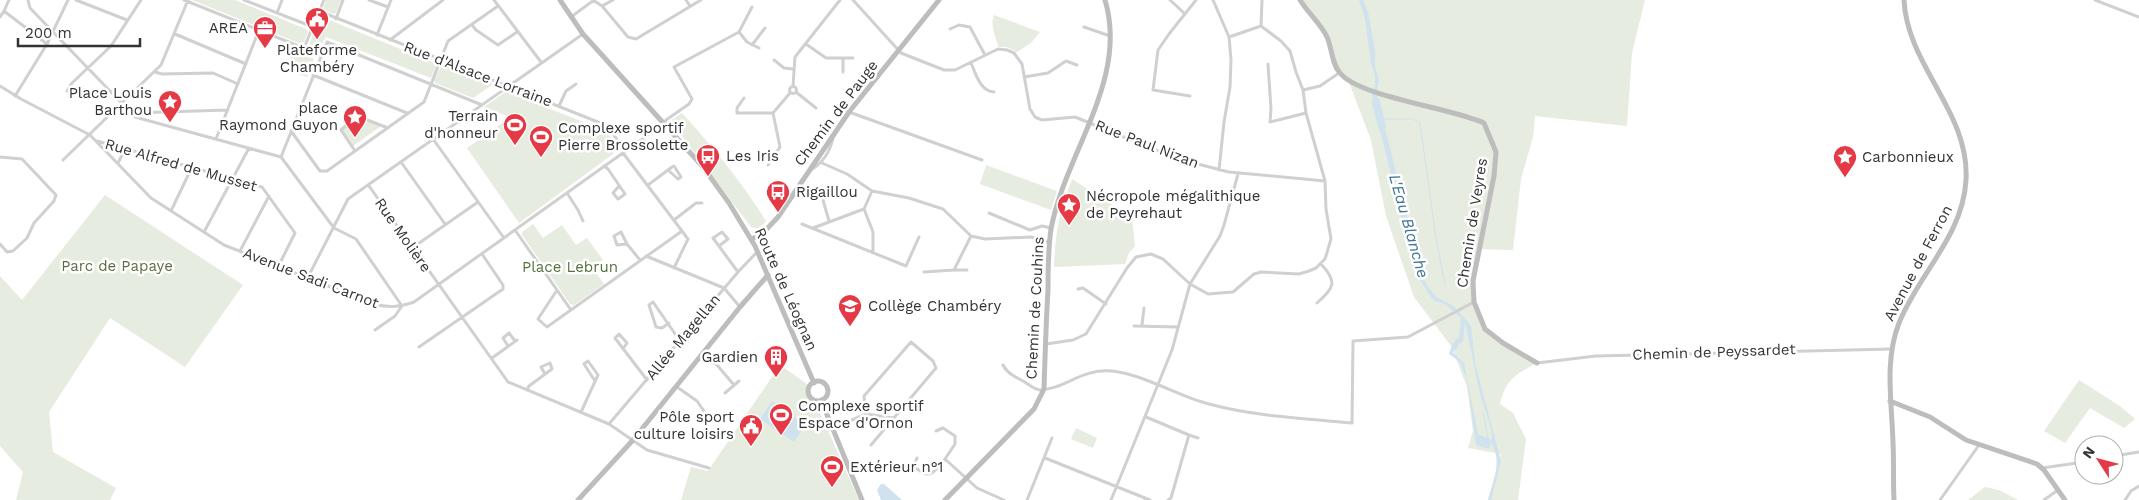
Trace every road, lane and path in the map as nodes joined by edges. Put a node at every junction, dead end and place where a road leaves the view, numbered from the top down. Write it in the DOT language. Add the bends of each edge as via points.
graph roads {
  1 [pos="9,0"];
  2 [pos="28,0"];
  3 [pos="68,0"];
  4 [pos="76,0"];
  5 [pos="141,0"];
  6 [pos="187,0"];
  7 [pos="244,0"];
  8 [pos="282,0"];
  9 [pos="324,0"];
  10 [pos="343,0"];
  11 [pos="369,0"];
  12 [pos="391,0"];
  13 [pos="443,0"];
  14 [pos="494,0"];
  15 [pos="560,0"];
  16 [pos="593,0"];
  17 [pos="613,0"];
  18 [pos="686,0"];
  19 [pos="701,0"];
  20 [pos="840,0"];
  21 [pos="853,0"];
  22 [pos="939,0"];
  23 [pos="1106,0"];
  24 [pos="1170,0"];
  25 [pos="1196,0"];
  26 [pos="1213,0"];
  27 [pos="1262,0"];
  28 [pos="1300,0"];
  29 [pos="1904,0"];
  30 [pos="2095,0"];
  31 [pos="498,6"];
  32 [pos="602,6"];
  33 [pos="690,6"];
  34 [pos="388,7"];
  35 [pos="752,7"];
  36 [pos="4,11"];
  37 [pos="319,12"];
  38 [pos="277,13"];
  39 [pos="1184,13"];
  40 [pos="0,17"];
  41 [pos="2139,17"];
  42 [pos="570,18"];
  43 [pos="336,19"];
  44 [pos="127,20"];
  45 [pos="472,25"];
  46 [pos="1261,26"];
  47 [pos="1084,27"];
  48 [pos="313,28"];
  49 [pos="765,28"];
  50 [pos="950,29"];
  51 [pos="259,30"];
  52 [pos="53,32"];
  53 [pos="739,32"];
  54 [pos="175,34"];
  55 [pos="518,34"];
  56 [pos="583,34"];
  57 [pos="377,35"];
  58 [pos="1112,36"];
  59 [pos="1228,37"];
  60 [pos="390,40"];
  61 [pos="47,44"];
  62 [pos="806,44"];
  63 [pos="752,45"];
  64 [pos="304,48"];
  65 [pos="759,48"];
  66 [pos="899,51"];
  67 [pos="321,55"];
  68 [pos="985,55"];
  69 [pos="843,58"];
  70 [pos="853,58"];
  71 [pos="441,60"];
  72 [pos="774,60"];
  73 [pos="541,62"];
  74 [pos="971,63"];
  75 [pos="246,64"];
  76 [pos="1268,64"];
  77 [pos="1077,65"];
  78 [pos="88,68"];
  79 [pos="793,69"];
  80 [pos="155,72"];
  81 [pos="843,72"];
  82 [pos="1339,72"];
  83 [pos="314,75"];
  84 [pos="1024,77"];
  85 [pos="238,84"];
  86 [pos="431,84"];
  87 [pos="576,84"];
  88 [pos="0,86"];
  89 [pos="793,86"];
  90 [pos="508,87"];
  91 [pos="1304,90"];
  92 [pos="67,91"];
  93 [pos="796,92"];
  94 [pos="994,92"];
  95 [pos="790,93"];
  96 [pos="15,96"];
  97 [pos="1190,96"];
  98 [pos="744,98"];
  99 [pos="122,104"];
  100 [pos="483,105"];
  101 [pos="559,106"];
  102 [pos="816,108"];
  103 [pos="228,110"];
  104 [pos="849,112"];
  105 [pos="131,113"];
  106 [pos="407,113"];
  107 [pos="773,113"];
  108 [pos="1306,113"];
  109 [pos="1088,122"];
  110 [pos="665,124"];
  111 [pos="388,128"];
  112 [pos="291,130"];
  113 [pos="834,134"];
  114 [pos="90,135"];
  115 [pos="216,139"];
  116 [pos="433,139"];
  117 [pos="96,141"];
  118 [pos="249,148"];
  119 [pos="125,149"];
  120 [pos="355,151"];
  121 [pos="624,152"];
  122 [pos="0,157"];
  123 [pos="281,157"];
  124 [pos="63,160"];
  125 [pos="982,160"];
  126 [pos="401,162"];
  127 [pos="118,163"];
  128 [pos="822,163"];
  129 [pos="768,165"];
  130 [pos="604,166"];
  131 [pos="192,167"];
  132 [pos="668,170"];
  133 [pos="1219,170"];
  134 [pos="806,173"];
  135 [pos="1238,174"];
  136 [pos="233,178"];
  137 [pos="1324,181"];
  138 [pos="648,185"];
  139 [pos="369,186"];
  140 [pos="620,186"];
  141 [pos="872,191"];
  142 [pos="567,193"];
  143 [pos="269,196"];
  144 [pos="823,200"];
  145 [pos="478,202"];
  146 [pos="702,203"];
  147 [pos="864,209"];
  148 [pos="171,211"];
  149 [pos="989,213"];
  150 [pos="674,220"];
  151 [pos="582,221"];
  152 [pos="829,221"];
  153 [pos="445,224"];
  154 [pos="802,224"];
  155 [pos="334,228"];
  156 [pos="813,228"];
  157 [pos="1051,228"];
  158 [pos="515,230"];
  159 [pos="682,231"];
  160 [pos="204,232"];
  161 [pos="919,236"];
  162 [pos="971,236"];
  163 [pos="504,238"];
  164 [pos="752,239"];
  165 [pos="1049,242"];
  166 [pos="0,244"];
  167 [pos="628,244"];
  168 [pos="719,246"];
  169 [pos="412,248"];
  170 [pos="240,251"];
  171 [pos="758,252"];
  172 [pos="873,252"];
  173 [pos="482,254"];
  174 [pos="646,256"];
  175 [pos="640,260"];
  176 [pos="1320,264"];
  177 [pos="278,267"];
  178 [pos="674,268"];
  179 [pos="954,270"];
  180 [pos="967,270"];
  181 [pos="738,272"];
  182 [pos="924,272"];
  183 [pos="768,275"];
  184 [pos="307,279"];
  185 [pos="1190,284"];
  186 [pos="438,285"];
  187 [pos="724,288"];
  188 [pos="1078,289"];
  189 [pos="557,290"];
  190 [pos="1474,302"];
  191 [pos="1317,303"];
  192 [pos="1106,304"];
  193 [pos="402,306"];
  194 [pos="740,307"];
  195 [pos="1144,308"];
  196 [pos="570,310"];
  197 [pos="462,318"];
  198 [pos="669,323"];
  199 [pos="1142,325"];
  200 [pos="1134,326"];
  201 [pos="1178,327"];
  202 [pos="375,330"];
  203 [pos="680,341"];
  204 [pos="1046,344"];
  205 [pos="508,346"];
  206 [pos="418,347"];
  207 [pos="623,348"];
  208 [pos="1891,349"];
  209 [pos="702,355"];
  210 [pos="492,358"];
  211 [pos="1537,364"];
  212 [pos="1003,365"];
  213 [pos="545,374"];
  214 [pos="595,380"];
  215 [pos="646,380"];
  216 [pos="739,381"];
  217 [pos="814,383"];
  218 [pos="734,385"];
  219 [pos="1157,385"];
  220 [pos="676,387"];
  221 [pos="1044,389"];
  222 [pos="527,390"];
  223 [pos="725,394"];
  224 [pos="821,400"];
  225 [pos="1890,401"];
  226 [pos="581,412"];
  227 [pos="866,414"];
  228 [pos="1146,417"];
  229 [pos="894,418"];
  230 [pos="710,420"];
  231 [pos="609,424"];
  232 [pos="832,429"];
  233 [pos="936,431"];
  234 [pos="1189,434"];
  235 [pos="1052,438"];
  236 [pos="1198,438"];
  237 [pos="633,440"];
  238 [pos="1979,444"];
  239 [pos="871,445"];
  240 [pos="2139,452"];
  241 [pos="2124,454"];
  242 [pos="917,458"];
  243 [pos="945,458"];
  244 [pos="1045,458"];
  245 [pos="2074,463"];
  246 [pos="709,468"];
  247 [pos="2042,468"];
  248 [pos="967,477"];
  249 [pos="1117,486"];
  250 [pos="2139,486"];
  251 [pos="2058,490"];
  252 [pos="1145,499"];
  253 [pos="578,500"];
  254 [pos="862,500"];
  255 [pos="945,500"];
  256 [pos="1004,500"];
  257 [pos="1028,500"];
  258 [pos="1111,500"];
  259 [pos="1150,500"];
  260 [pos="1168,500"];
  261 [pos="1894,500"];
  262 [pos="1940,500"];
  263 [pos="2044,500"];
  264 [pos="2065,500"];
  265 [pos="2125,500"];
  1 -- 36 [label="street"];
  2 -- 52 [label="street" via="30,8"];
  3 -- 52 [label="street"];
  4 -- 44 [label="street"];
  5 -- 44 [label="street"];
  6 -- 51 [label="street"];
  6 -- 54 [label="street"];
  7 -- 38 [label="street"];
  8 -- 38 [label="street"];
  9 -- 37 [label="street"];
  10 -- 43 [label="street"];
  11 -- 34 [label="street"];
  12 -- 34 [label="street"];
  13 -- 60 [label="street"];
  14 -- 31 [label="street"];
  15 -- 42 [label="street, Route de Léognan"];
  16 -- 32 [label="street"];
  16 -- 42 [label="street"];
  17 -- 32 [label="street"];
  18 -- 33 [label="street"];
  19 -- 33 [label="street"];
  20 -- 62 [label="street"];
  21 -- 66 [label="street"];
  22 -- 66 [label="street, Chemin de Pauge"];
  23 -- 58 [label="street, Chemin de Couhins"];
  24 -- 39 [label="street"];
  25 -- 39 [label="street"];
  26 -- 59 [label="street"];
  27 -- 46 [label="street"];
  28 -- 82 [label="street" via="1327,36"];
  29 -- 208 [label="street, Avenue de Ferron" via="1911,40 1958,130 1966,162 1966,180 1958,219 1903,313"];
  30 -- 41 [label="street"];
  31 -- 45 [label="street"];
  31 -- 55 [label="street"];
  32 -- 33 [label="street" via="628,37 636,39"];
  34 -- 57 [label="street"];
  35 -- 53 [label="street"];
  36 -- 40 [label="street"];
  36 -- 61 [label="street"];
  37 -- 43 [label="street, Rue d'Alsace Lorraine"];
  37 -- 48 [label="street"];
  38 -- 48 [label="street"];
  39 -- 97 [label="street" via="1158,50 1153,90"];
  42 -- 56 [label="street, Route de Léognan"];
  43 -- 57 [label="street, Rue d'Alsace Lorraine"];
  44 -- 78 [label="street" via="111,46"];
  45 -- 55 [label="street" via="498,45"];
  45 -- 71 [label="street" via="448,41"];
  46 -- 59 [label="street"];
  46 -- 91 [label="street" via="1290,51"];
  47 -- 58 [label="street"];
  48 -- 64 [label="street"];
  49 -- 63 [label="street"];
  50 -- 68 [label="street" via="959,25 970,27"];
  51 -- 64 [label="street"];
  51 -- 75 [label="street"];
  52 -- 61 [label="street"];
  52 -- 78 [label="street"];
  53 -- 63 [label="street"];
  53 -- 110 [label="street, Avenue Sadi Carnot" via="674,67 692,99"];
  54 -- 75 [label="street"];
  54 -- 80 [label="street"];
  55 -- 73 [label="street"];
  56 -- 73 [label="street"];
  56 -- 110 [label="street, Route de Léognan"];
  57 -- 60 [label="street, Rue d'Alsace Lorraine"];
  58 -- 109 [label="street, Chemin de Couhins" via="1101,89"];
  59 -- 133 [label="street" via="1230,87"];
  60 -- 71 [label="street, Rue d'Alsace Lorraine"];
  61 -- 96 [label="street"];
  62 -- 69 [label="street" via="826,58"];
  62 -- 79 [label="street" via="795,57"];
  63 -- 65 [label="street"];
  64 -- 67 [label="street"];
  66 -- 74 [label="street" via="946,71"];
  66 -- 104 [label="street, Chemin de Pauge"];
  67 -- 83 [label="street"];
  67 -- 86 [label="street" via="327,42"];
  68 -- 74 [label="street"];
  68 -- 84 [label="street" via="998,50 1011,51 1020,61"];
  69 -- 70 [label="street"];
  69 -- 81 [label="street"];
  71 -- 86 [label="street"];
  71 -- 90 [label="street, Rue d'Alsace Lorraine"];
  72 -- 79 [label="street" via="784,68"];
  73 -- 90 [label="street"];
  74 -- 94 [label="street" via="983,88"];
  75 -- 85 [label="street"];
  76 -- 108 [label="street" via="1270,122"];
  77 -- 84 [label="street" via="1063,62 1048,72"];
  78 -- 92 [label="street"];
  78 -- 99 [label="street"];
  79 -- 89 [label="street"];
  80 -- 85 [label="street" via="213,73"];
  80 -- 99 [label="street"];
  82 -- 91 [label="street" via="1320,86"];
  82 -- 190 [label="street, Chemin de Veyres" via="1348,80 1376,91 1484,123 1496,152 1473,281"];
  83 -- 106 [label="street"];
  83 -- 112 [label="street"];
  84 -- 109 [label="street, Rue Paul Nizan" via="1030,108 1039,119 1050,121 1071,116"];
  85 -- 103 [label="street"];
  86 -- 100 [label="street"];
  86 -- 106 [label="street" via="424,102"];
  87 -- 101 [label="street" via="566,92"];
  88 -- 96 [label="street, Avenue Sadi Carnot"];
  89 -- 93 [label="street"];
  89 -- 95 [label="street"];
  90 -- 100 [label="street"];
  90 -- 101 [label="street, Rue d'Alsace Lorraine"];
  91 -- 108 [label="street"];
  93 -- 95 [label="street"];
  93 -- 102 [label="street"];
  95 -- 107 [label="street"];
  96 -- 114 [label="street, Avenue Sadi Carnot"];
  98 -- 107 [label="street" via="737,114"];
  99 -- 105 [label="street"];
  99 -- 114 [label="street"];
  100 -- 116 [label="street"];
  101 -- 121 [label="street, Rue d'Alsace Lorraine" via="608,126"];
  103 -- 105 [label="street"];
  103 -- 115 [label="street"];
  104 -- 113 [label="street, Chemin de Pauge"];
  104 -- 125 [label="street"];
  105 -- 115 [label="street" via="135,117"];
  106 -- 111 [label="street"];
  107 -- 129 [label="street" via="780,147"];
  108 -- 137 [label="street"];
  109 -- 133 [label="street, Rue Paul Nizan" via="1178,159"];
  109 -- 157 [label="street, Chemin de Couhins"];
  110 -- 121 [label="street, Avenue Sadi Carnot"];
  110 -- 164 [label="street, Route de Léognan" via="717,185"];
  111 -- 120 [label="street"];
  111 -- 120 [label="street" via="357,116 341,130"];
  112 -- 120 [label="street" via="320,171 327,171"];
  112 -- 123 [label="street"];
  113 -- 128 [label="street" via="831,148"];
  113 -- 134 [label="street, Chemin de Pauge"];
  114 -- 117 [label="street, Avenue Sadi Carnot"];
  114 -- 124 [label="street"];
  115 -- 118 [label="street"];
  116 -- 126 [label="street"];
  116 -- 145 [label="street"];
  117 -- 119 [label="street, Rue Alfred de Musset"];
  117 -- 127 [label="street, Avenue Sadi Carnot"];
  118 -- 123 [label="street"];
  118 -- 136 [label="street"];
  119 -- 127 [label="street"];
  119 -- 131 [label="street, Rue Alfred de Musset"];
  121 -- 130 [label="street, Avenue Sadi Carnot"];
  121 -- 138 [label="street, Rue d'Alsace Lorraine"];
  122 -- 166 [label="street" via="22,159 56,195 34,223 27,238 14,251 7,252"];
  123 -- 155 [label="street"];
  126 -- 139 [label="street"];
  126 -- 153 [label="street"];
  127 -- 148 [label="street, Avenue Sadi Carnot" via="152,198"];
  128 -- 134 [label="street"];
  128 -- 141 [label="street" via="847,174"];
  130 -- 140 [label="street"];
  130 -- 142 [label="street, Avenue Sadi Carnot"];
  131 -- 136 [label="street, Rue Alfred de Musset"];
  131 -- 148 [label="street"];
  132 -- 138 [label="street"];
  133 -- 135 [label="street, Rue Paul Nizan"];
  134 -- 164 [label="street, Chemin de Pauge" via="778,217"];
  135 -- 137 [label="street, Rue Paul Nizan"];
  135 -- 185 [label="street" via="1220,236"];
  136 -- 143 [label="street, Rue Alfred de Musset" via="262,187"];
  136 -- 160 [label="street"];
  137 -- 176 [label="street" via="1331,239 1328,253"];
  138 -- 150 [label="street, Rue d'Alsace Lorraine"];
  139 -- 155 [label="street" via="348,199"];
  139 -- 169 [label="street, Rue Molière"];
  141 -- 147 [label="street"];
  141 -- 162 [label="street" via="910,198 943,209"];
  142 -- 151 [label="street"];
  142 -- 158 [label="street, Avenue Sadi Carnot"];
  143 -- 170 [label="street"];
  143 -- 177 [label="street, Rue Alfred de Musset" via="294,232"];
  144 -- 152 [label="street"];
  145 -- 153 [label="street"];
  145 -- 163 [label="street"];
  146 -- 150 [label="street" via="696,203"];
  147 -- 152 [label="street"];
  147 -- 172 [label="street" via="874,232"];
  148 -- 160 [label="street, Avenue Sadi Carnot"];
  149 -- 157 [label="street" via="1030,230 1042,226"];
  150 -- 159 [label="street, Rue d'Alsace Lorraine"];
  152 -- 156 [label="street"];
  153 -- 169 [label="street"];
  154 -- 156 [label="street"];
  155 -- 184 [label="street"];
  155 -- 193 [label="street" via="356,239"];
  156 -- 172 [label="street"];
  157 -- 165 [label="street, Chemin de Couhins"];
  158 -- 163 [label="street, Avenue Sadi Carnot"];
  158 -- 189 [label="street"];
  159 -- 174 [label="street"];
  159 -- 178 [label="street" via="688,238"];
  160 -- 170 [label="street, Avenue Sadi Carnot"];
  161 -- 172 [label="street" via="906,266"];
  162 -- 165 [label="street" via="985,239 1031,237"];
  162 -- 179 [label="street"];
  163 -- 173 [label="street, Avenue Sadi Carnot"];
  164 -- 171 [label="street, Route de Léognan"];
  165 -- 204 [label="street, Chemin de Couhins"];
  167 -- 167 [label="street" via="617,245 614,236 621,232"];
  167 -- 175 [label="street"];
  168 -- 168 [label="street" via="713,238 722,232 728,239"];
  168 -- 181 [label="street"];
  169 -- 186 [label="street, Rue Molière"];
  170 -- 177 [label="street, Avenue Sadi Carnot"];
  171 -- 181 [label="street, Allée Magellan"];
  171 -- 183 [label="street, Route de Léognan"];
  173 -- 186 [label="street, Avenue Sadi Carnot"];
  173 -- 197 [label="street" via="504,287"];
  174 -- 175 [label="street"];
  174 -- 178 [label="street"];
  175 -- 196 [label="street"];
  176 -- 185 [label="street" via="1299,274 1260,272 1241,288 1227,293 1208,294"];
  176 -- 191 [label="street" via="1333,282 1330,291"];
  177 -- 184 [label="street, Avenue Sadi Carnot"];
  178 -- 187 [label="street"];
  179 -- 180 [label="street"];
  179 -- 182 [label="street"];
  181 -- 187 [label="street, Allée Magellan"];
  183 -- 194 [label="street"];
  183 -- 217 [label="street, Route de Léognan"];
  184 -- 193 [label="street, Avenue Sadi Carnot" via="374,304 389,308"];
  185 -- 192 [label="street" via="1163,259 1151,254 1136,257"];
  185 -- 201 [label="street"];
  186 -- 193 [label="street, Avenue Sadi Carnot" via="414,302"];
  186 -- 197 [label="street, Rue Molière"];
  187 -- 194 [label="street"];
  187 -- 203 [label="street, Allée Magellan"];
  188 -- 192 [label="street" via="1083,288"];
  189 -- 196 [label="street"];
  189 -- 196 [label="street" via="538,319 547,327"];
  190 -- 211 [label="street, Chemin de Veyres" via="1485,329"];
  190 -- 219 [label="street" via="1408,337 1352,341 1352,423 1279,416 1209,404"];
  192 -- 204 [label="street" via="1086,334 1073,340"];
  193 -- 202 [label="street" via="395,316"];
  194 -- 209 [label="street"];
  195 -- 199 [label="street"];
  197 -- 206 [label="street"];
  197 -- 210 [label="street, Rue Molière"];
  198 -- 198 [label="street" via="653,302 649,305 656,327 662,328"];
  198 -- 203 [label="street"];
  199 -- 200 [label="street"];
  199 -- 201 [label="street"];
  201 -- 219 [label="street"];
  203 -- 215 [label="street, Allée Magellan"];
  204 -- 221 [label="street, Chemin de Couhins"];
  205 -- 205 [label="street" via="516,341 509,333 503,338"];
  205 -- 210 [label="street"];
  207 -- 215 [label="street"];
  208 -- 211 [label="street, Chemin de Peyssardet" via="1596,356"];
  208 -- 225 [label="street, Avenue de Ferron"];
  209 -- 218 [label="street" via="717,365"];
  209 -- 220 [label="street"];
  210 -- 222 [label="street, Rue Molière" via="508,382"];
  212 -- 221 [label="street" via="1036,389"];
  213 -- 222 [label="street"];
  214 -- 214 [label="street" via="598,375 588,361 584,364"];
  214 -- 226 [label="street"];
  215 -- 231 [label="street, Allée Magellan"];
  216 -- 218 [label="street"];
  217 -- 224 [label="street" via="808,389 809,394 815,401"];
  217 -- 224 [label="street" via="820,382 827,388 827,394"];
  218 -- 223 [label="street"];
  219 -- 221 [label="street" via="1112,371 1074,377"];
  219 -- 228 [label="street"];
  220 -- 230 [label="street" via="697,402"];
  220 -- 237 [label="street"];
  221 -- 248 [label="street, Chemin de Couhins" via="1034,409"];
  222 -- 226 [label="street"];
  224 -- 232 [label="street"];
  225 -- 238 [label="street"];
  225 -- 261 [label="street, Avenue de Ferron"];
  226 -- 231 [label="street"];
  227 -- 229 [label="street"];
  227 -- 229 [label="street" via="864,396 911,342 933,361 936,368"];
  227 -- 232 [label="street"];
  228 -- 234 [label="street"];
  228 -- 249 [label="street"];
  229 -- 239 [label="street"];
  231 -- 237 [label="street"];
  232 -- 254 [label="street"];
  233 -- 243 [label="street" via="942,428 955,436 955,444"];
  234 -- 236 [label="street"];
  234 -- 260 [label="street"];
  235 -- 244 [label="street"];
  237 -- 246 [label="street" via="647,450"];
  237 -- 253 [label="street"];
  238 -- 247 [label="street"];
  238 -- 262 [label="street"];
  240 -- 241 [label="street"];
  242 -- 243 [label="street" via="914,466 923,474 932,473"];
  243 -- 248 [label="street"];
  244 -- 249 [label="street"];
  244 -- 257 [label="street"];
  245 -- 247 [label="street"];
  247 -- 251 [label="street"];
  248 -- 255 [label="street, Chemin de Couhins"];
  248 -- 256 [label="street" via="980,490"];
  249 -- 252 [label="street"];
  249 -- 258 [label="street"];
  250 -- 265 [label="street"];
  251 -- 263 [label="street"];
  251 -- 264 [label="street"];
  252 -- 259 [label="street"];
}
